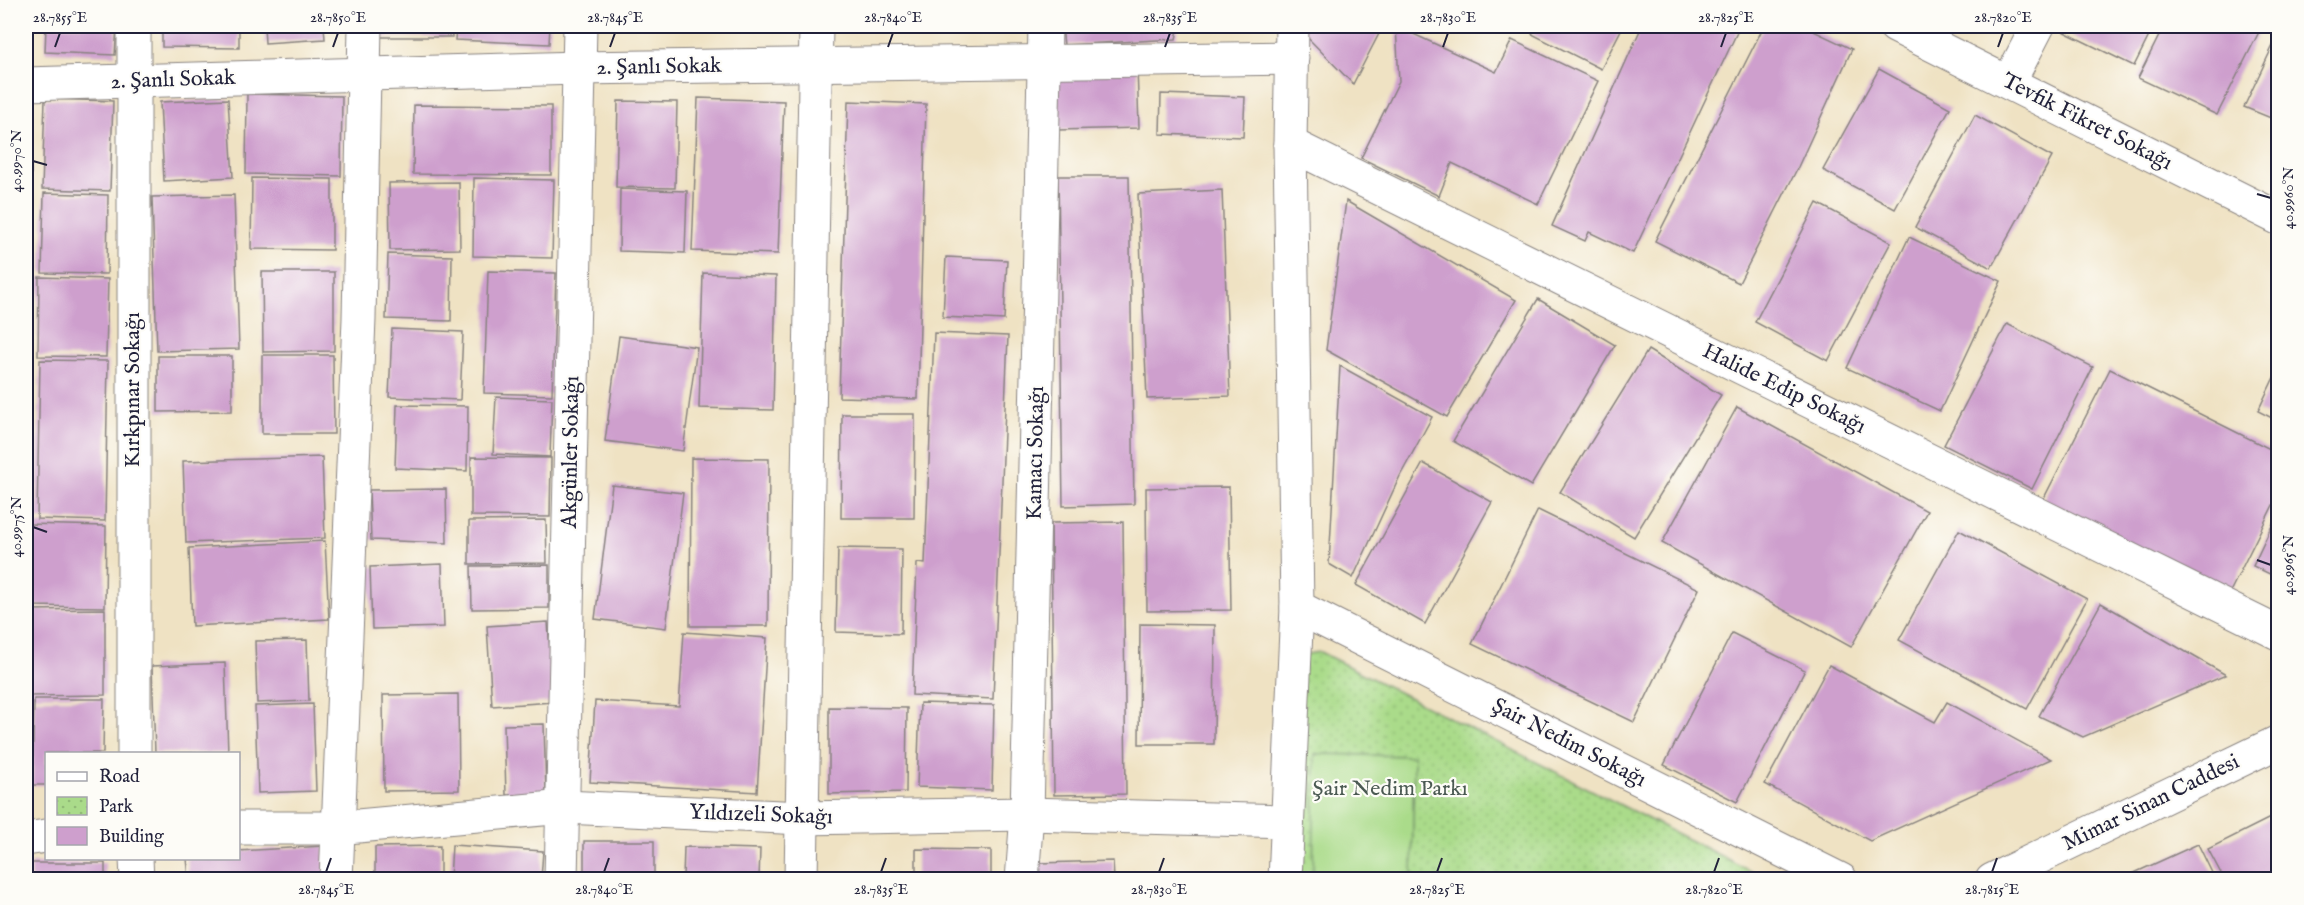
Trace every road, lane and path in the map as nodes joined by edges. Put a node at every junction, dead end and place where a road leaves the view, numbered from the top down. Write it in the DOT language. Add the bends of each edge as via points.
graph roads {
  1 [pos="134,26"];
  2 [pos="365,26"];
  3 [pos="580,26"];
  4 [pos="816,26"];
  5 [pos="1045,26"];
  6 [pos="1292,26"];
  7 [pos="1895,26"];
  8 [pos="2038,26"];
  9 [pos="1292,58"];
  10 [pos="1045,62"];
  11 [pos="816,64"];
  12 [pos="578,68"];
  13 [pos="366,74"];
  14 [pos="135,81"];
  15 [pos="2009,82"];
  16 [pos="26,84"];
  17 [pos="1290,144"];
  18 [pos="2278,218"];
  19 [pos="1297,607"];
  20 [pos="2278,633"];
  21 [pos="2278,742"];
  22 [pos="134,752"];
  23 [pos="564,807"];
  24 [pos="1027,814"];
  25 [pos="802,818"];
  26 [pos="1285,821"];
  27 [pos="240,828"];
  28 [pos="336,828"];
  29 [pos="45,836"];
  30 [pos="26,838"];
  31 [pos="136,860"];
  32 [pos="137,879"];
  33 [pos="336,879"];
  34 [pos="561,879"];
  35 [pos="801,879"];
  36 [pos="1022,879"];
  37 [pos="1285,879"];
  38 [pos="1841,879"];
  39 [pos="1992,879"];
  1 -- 14 [label="street, Kırkpınar Sokağı"];
  2 -- 13 [label="street"];
  3 -- 12 [label="street, Akgünler Sokağı"];
  4 -- 11 [label="street"];
  5 -- 10 [label="street, Kamacı Sokağı"];
  6 -- 9 [label="street"];
  7 -- 15 [label="street, Tevfik Fikret Sokağı"];
  8 -- 15 [label="street"];
  9 -- 10 [label="street, 2. Şanlı Sokak"];
  9 -- 17 [label="street"];
  10 -- 11 [label="street, 2. Şanlı Sokak"];
  10 -- 24 [label="street, Kamacı Sokağı"];
  11 -- 12 [label="street, 2. Şanlı Sokak"];
  11 -- 25 [label="street"];
  12 -- 13 [label="street, 2. Şanlı Sokak"];
  12 -- 23 [label="street, Akgünler Sokağı"];
  13 -- 14 [label="street, 2. Şanlı Sokak"];
  13 -- 28 [label="street" via="348,617"];
  14 -- 16 [label="street, 2. Şanlı Sokak"];
  14 -- 22 [label="street, Kırkpınar Sokağı"];
  15 -- 18 [label="street, Tevfik Fikret Sokağı"];
  17 -- 19 [label="street"];
  17 -- 20 [label="street, Halide Edip Sokağı"];
  19 -- 26 [label="street"];
  19 -- 38 [label="street, Şair Nedim Sokağı"];
  21 -- 39 [label="street, Mimar Sinan Caddesi"];
  23 -- 25 [label="street, Yıldızeli Sokağı"];
  23 -- 28 [label="street, Yıldızeli Sokağı"];
  23 -- 34 [label="street, Akgünler Sokağı"];
  24 -- 25 [label="street, Yıldızeli Sokağı"];
  24 -- 26 [label="street, Yıldızeli Sokağı"];
  24 -- 36 [label="street, Kamacı Sokağı"];
  25 -- 35 [label="street"];
  26 -- 37 [label="street"];
  27 -- 28 [label="street, Yıldızeli Sokağı"];
  28 -- 33 [label="street"];
  29 -- 30 [label="street"];
  31 -- 32 [label="street"];
}
